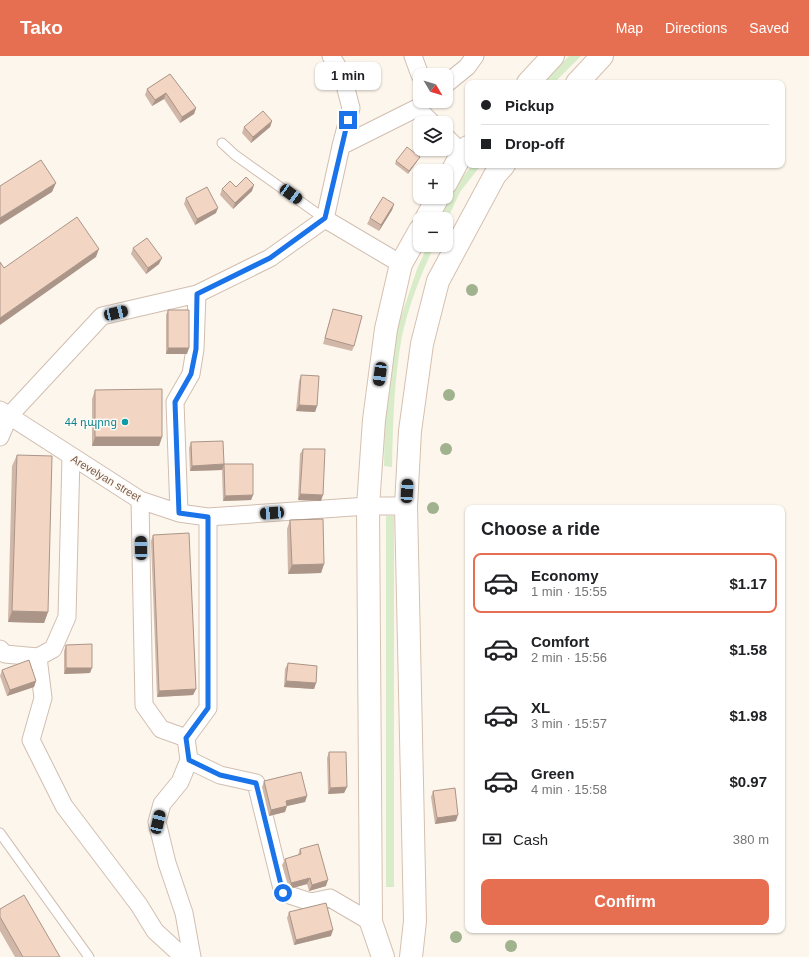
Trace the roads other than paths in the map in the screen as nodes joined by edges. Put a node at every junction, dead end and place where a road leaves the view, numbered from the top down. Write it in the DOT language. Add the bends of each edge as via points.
graph roads {
  1 [pos="331,56"];
  2 [pos="413,56"];
  3 [pos="475,56"];
  4 [pos="553,56"];
  5 [pos="602,56"];
  6 [pos="417,68"];
  7 [pos="453,78"];
  8 [pos="531,80"];
  9 [pos="580,80"];
  10 [pos="416,108"];
  11 [pos="453,142"];
  12 [pos="222,143"];
  13 [pos="342,146"];
  14 [pos="465,150"];
  15 [pos="501,168"];
  16 [pos="453,170"];
  17 [pos="325,218"];
  18 [pos="413,243"];
  19 [pos="401,264"];
  20 [pos="197,294"];
  21 [pos="5,413"];
  22 [pos="0,437"];
  23 [pos="71,457"];
  24 [pos="140,500"];
  25 [pos="368,506"];
  26 [pos="406,506"];
  27 [pos="179,513"];
  28 [pos="208,517"];
  29 [pos="0,648"];
  30 [pos="38,656"];
  31 [pos="186,738"];
  32 [pos="189,760"];
  33 [pos="0,833"];
  34 [pos="371,922"];
  35 [pos="89,957"];
  36 [pos="189,957"];
  37 [pos="192,957"];
  38 [pos="383,957"];
  39 [pos="392,957"];
  40 [pos="412,957"];
  1 -- 13 [label="street" via="342,74 351,108"];
  2 -- 6 [label="street"];
  3 -- 7 [label="street" via="467,67"];
  4 -- 8 [label="main road"];
  5 -- 9 [label="main road"];
  10 -- 13 [label="street"];
  11 -- 14 [label="street"];
  12 -- 17 [label="lane" via="235,155"];
  13 -- 17 [label="street"];
  14 -- 16 [label="main road"];
  15 -- 26 [label="main road" via="495,175 438,281 422,344 410,431"];
  17 -- 19 [label="street"];
  17 -- 20 [label="street" via="270,258"];
  18 -- 19 [label="main road"];
  19 -- 25 [label="main road" via="386,330 374,420"];
  20 -- 21 [label="street" via="102,316"];
  20 -- 27 [label="street" via="196,349 191,374 175,402"];
  21 -- 22 [label="street"];
  21 -- 23 [label="street, Arevelyan street"];
  23 -- 24 [label="street, Arevelyan street"];
  23 -- 30 [label="street" via="67,616 53,649"];
  24 -- 27 [label="street, Arevelyan street"];
  24 -- 31 [label="street" via="144,705 161,729"];
  25 -- 26 [label="street, Arevelyan street"];
  25 -- 28 [label="street, Arevelyan street"];
  25 -- 34 [label="main road"];
  26 -- 40 [label="main road" via="415,921"];
  27 -- 28 [label="street, Arevelyan street"];
  28 -- 31 [label="street" via="208,708"];
  29 -- 30 [label="street" via="5,654"];
  30 -- 36 [label="street" via="43,698 31,740 64,806 139,905 155,931 179,953"];
  31 -- 32 [label="street"];
  32 -- 34 [label="street" via="220,775 256,783 283,893 312,902 330,898"];
  32 -- 37 [label="street" via="180,782 162,804 158,822 167,863 184,913"];
  33 -- 35 [label="lane"];
  34 -- 38 [label="main road"];
  39 -- 40 [label="main road"];
}
